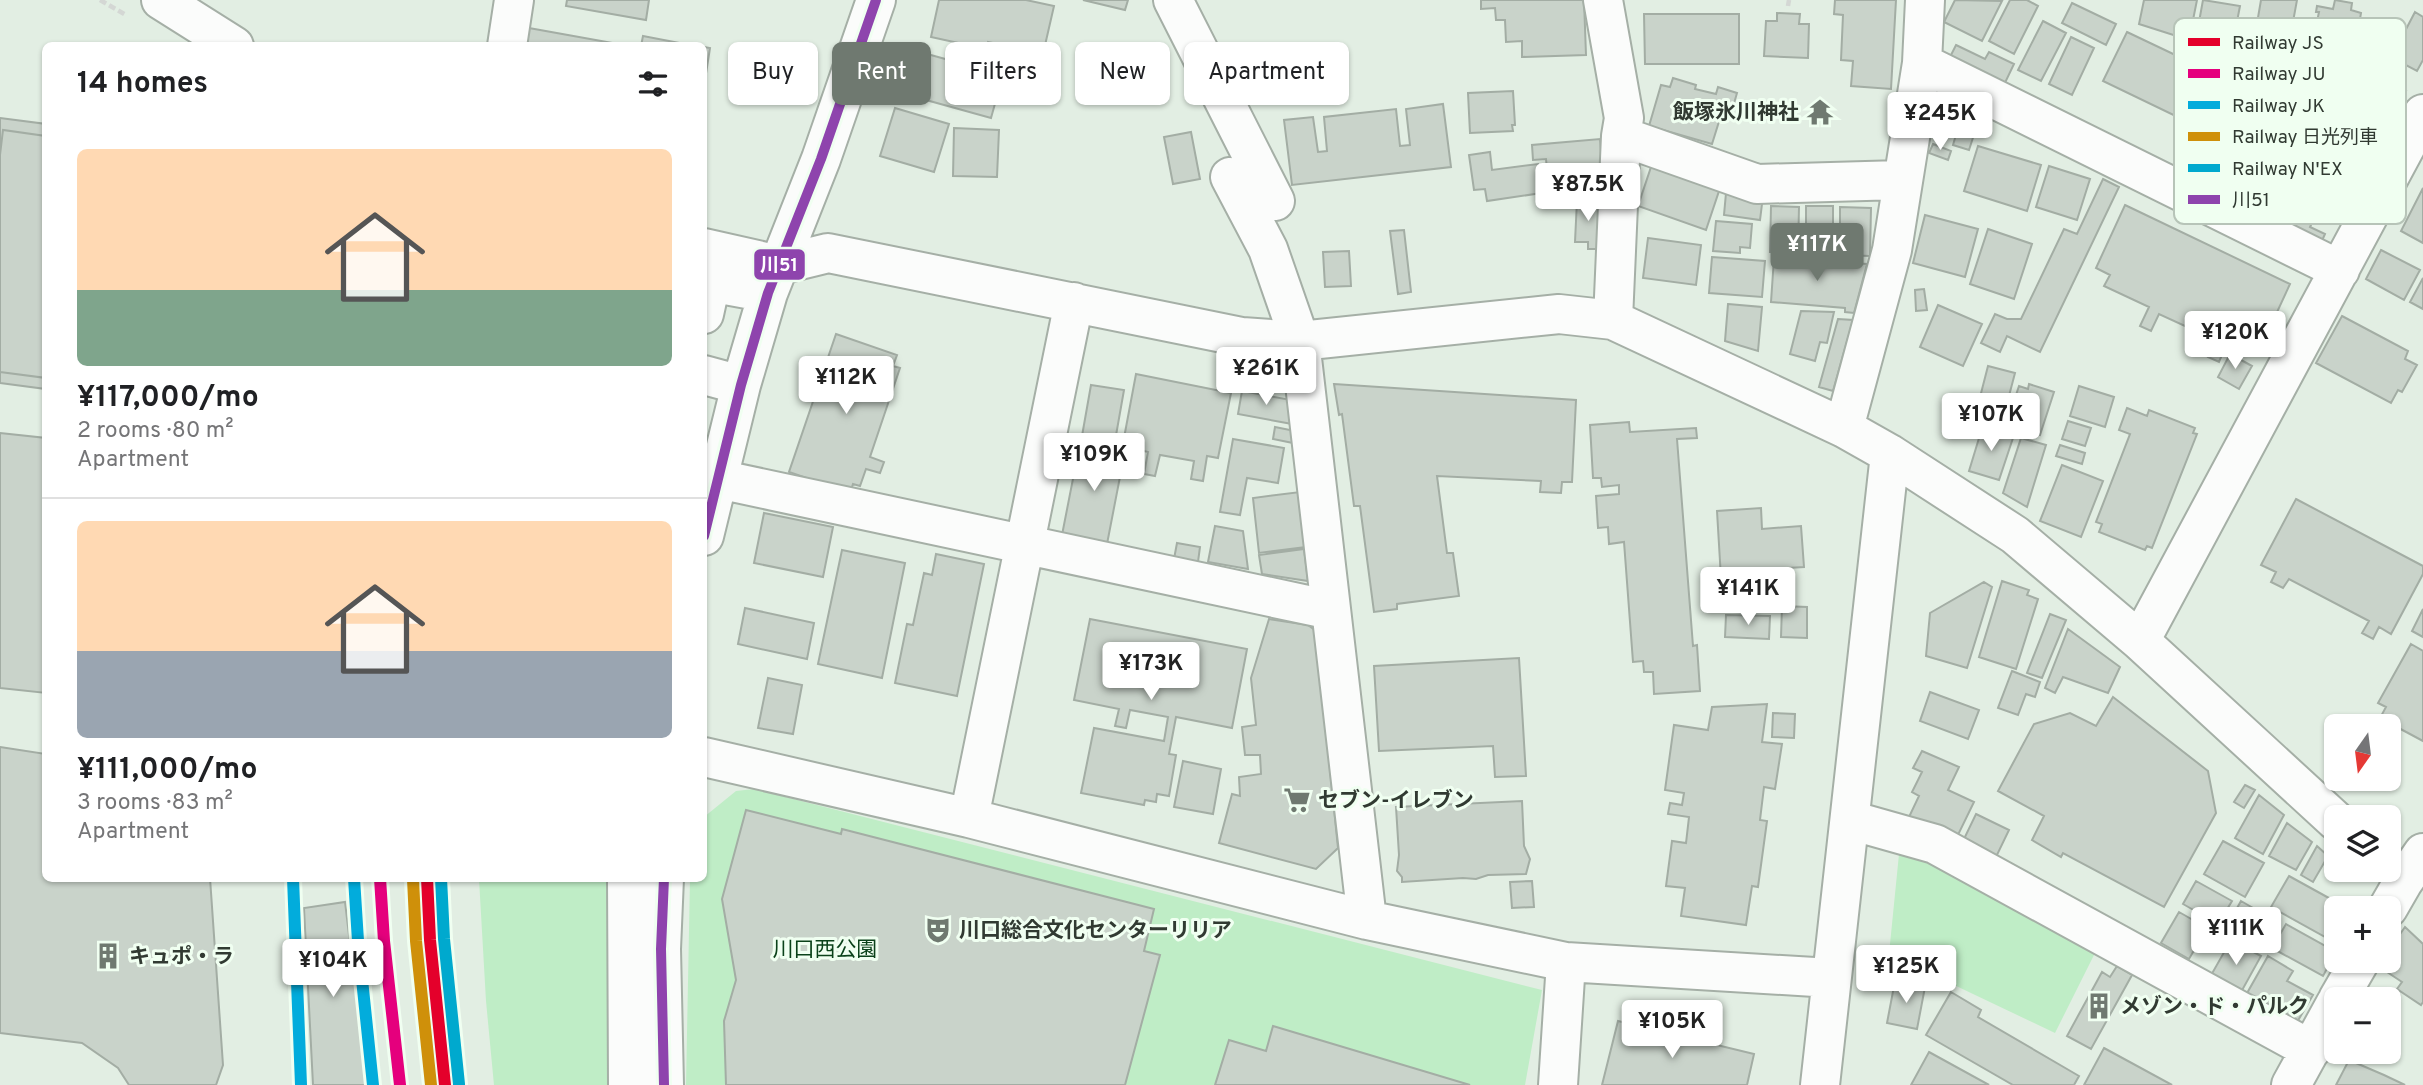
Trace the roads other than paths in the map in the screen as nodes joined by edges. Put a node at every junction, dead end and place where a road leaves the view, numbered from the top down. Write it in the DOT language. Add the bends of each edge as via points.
graph roads {
  1 [pos="161,0"];
  2 [pos="514,0"];
  3 [pos="876,0"];
  4 [pos="1173,0"];
  5 [pos="1603,0"];
  6 [pos="1926,0"];
  7 [pos="228,42"];
  8 [pos="508,42"];
  9 [pos="1922,63"];
  10 [pos="2423,114"];
  11 [pos="1621,136"];
  12 [pos="2406,146"];
  13 [pos="1230,177"];
  14 [pos="1902,180"];
  15 [pos="2174,188"];
  16 [pos="1275,201"];
  17 [pos="707,224"];
  18 [pos="2247,224"];
  19 [pos="2364,224"];
  20 [pos="779,266"];
  21 [pos="2340,270"];
  22 [pos="707,281"];
  23 [pos="1074,302"];
  24 [pos="1613,320"];
  25 [pos="1300,341"];
  26 [pos="707,376"];
  27 [pos="741,386"];
  28 [pos="1844,428"];
  29 [pos="1890,454"];
  30 [pos="718,479"];
  31 [pos="707,524"];
  32 [pos="1025,545"];
  33 [pos="1331,610"];
  34 [pos="2140,641"];
  35 [pos="707,758"];
  36 [pos="2324,810"];
  37 [pos="969,818"];
  38 [pos="1850,820"];
  39 [pos="627,882"];
  40 [pos="664,882"];
  41 [pos="1367,920"];
  42 [pos="1566,962"];
  43 [pos="1831,978"];
  44 [pos="2324,1026"];
  45 [pos="2311,1050"];
  46 [pos="628,1085"];
  47 [pos="664,1085"];
  48 [pos="1558,1085"];
  49 [pos="1820,1085"];
  50 [pos="2291,1085"];
  1 -- 7 [label="street"];
  2 -- 8 [label="street"];
  3 -- 20 [label="street"];
  4 -- 16 [label="street"];
  5 -- 11 [label="street" via="1624,118"];
  6 -- 9 [label="street"];
  9 -- 14 [label="street"];
  9 -- 15 [label="street"];
  10 -- 12 [label="street"];
  11 -- 14 [label="street" via="1757,184"];
  11 -- 24 [label="street"];
  13 -- 25 [label="street" via="1268,249"];
  14 -- 28 [label="street" via="1892,250"];
  17 -- 20 [label="street"];
  18 -- 21 [label="street"];
  19 -- 21 [label="street"];
  20 -- 22 [label="street"];
  20 -- 23 [label="street" via="828,253"];
  20 -- 27 [label="street"];
  21 -- 34 [label="street"];
  23 -- 25 [label="street" via="1242,337"];
  23 -- 32 [label="street"];
  24 -- 25 [label="street" via="1559,314"];
  24 -- 28 [label="street"];
  25 -- 33 [label="street"];
  26 -- 27 [label="street"];
  27 -- 30 [label="street"];
  28 -- 29 [label="street"];
  29 -- 34 [label="street" via="2015,535"];
  29 -- 38 [label="street"];
  30 -- 31 [label="street"];
  30 -- 32 [label="street"];
  32 -- 33 [label="street"];
  32 -- 37 [label="street"];
  33 -- 41 [label="street"];
  34 -- 36 [label="street"];
  35 -- 37 [label="street"];
  37 -- 41 [label="street"];
  38 -- 43 [label="street"];
  38 -- 45 [label="street" via="1936,844"];
  39 -- 46 [label="street"];
  40 -- 47 [label="street"];
  41 -- 42 [label="street"];
  42 -- 43 [label="street"];
  42 -- 48 [label="street"];
  43 -- 49 [label="street"];
  44 -- 45 [label="street"];
  45 -- 50 [label="street"];
}
